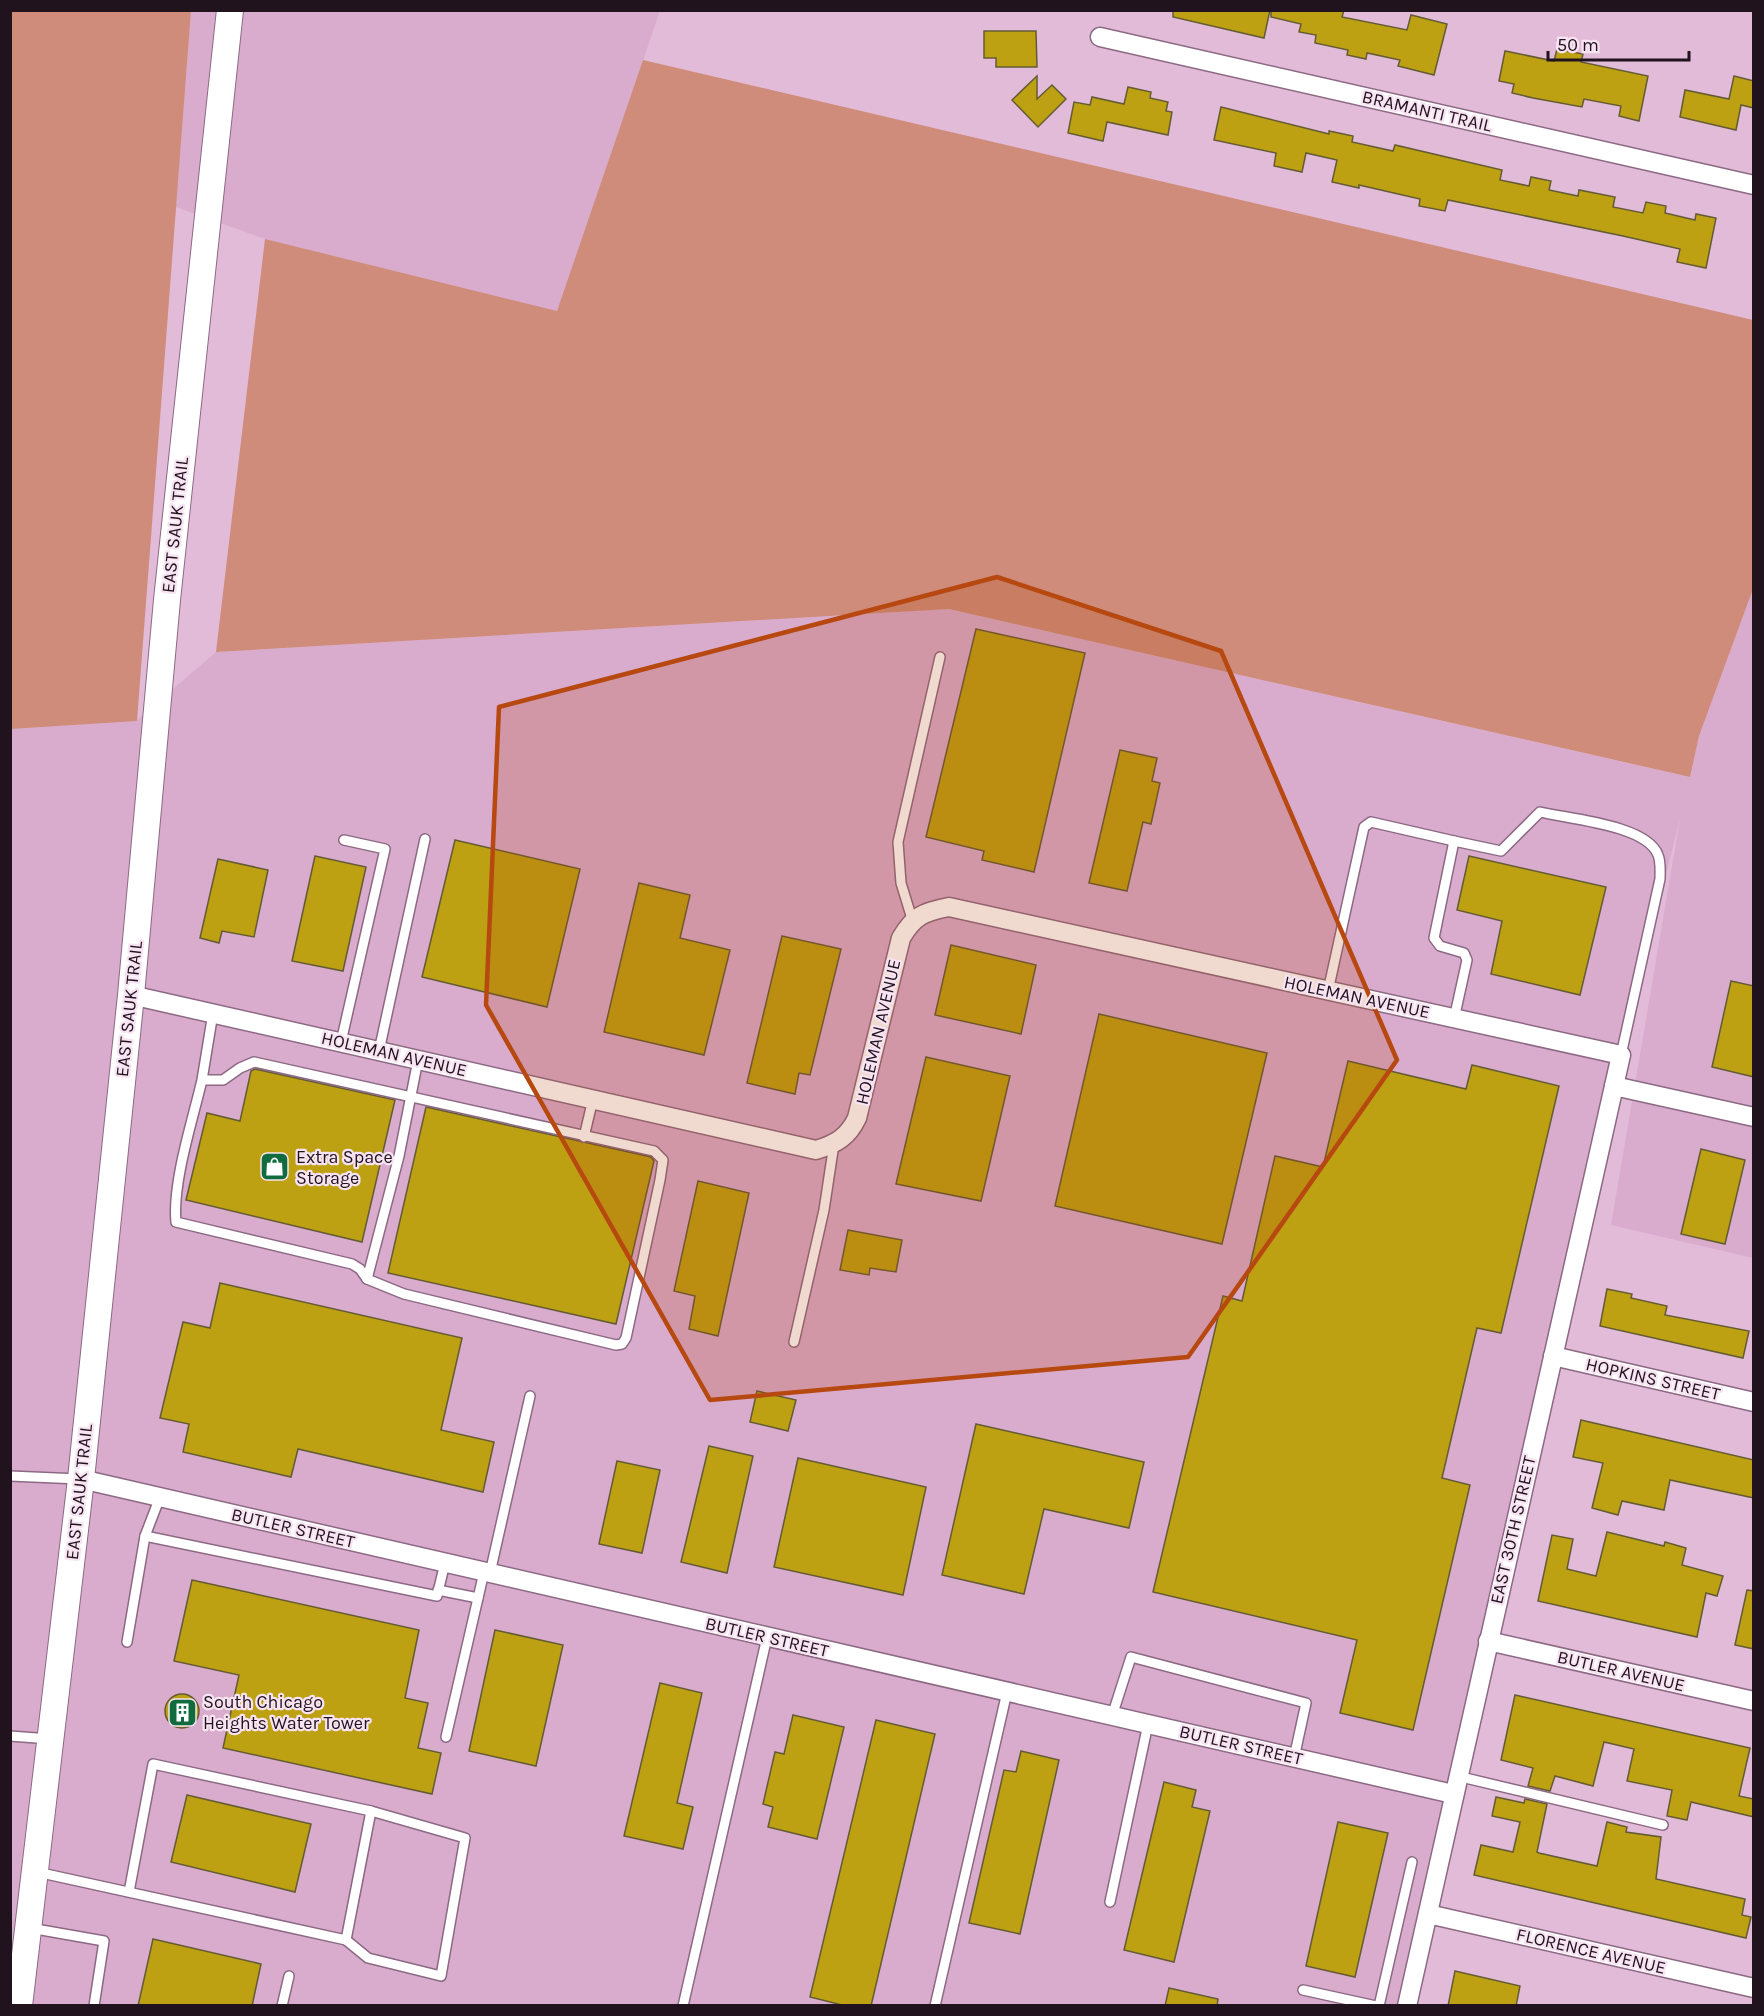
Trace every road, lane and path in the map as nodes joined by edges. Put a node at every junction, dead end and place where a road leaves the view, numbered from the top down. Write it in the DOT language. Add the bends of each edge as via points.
graph roads {
  1 [pos="230,10"];
  2 [pos="1100,37"];
  3 [pos="1754,185"];
  4 [pos="940,657"];
  5 [pos="425,839"];
  6 [pos="344,840"];
  7 [pos="1454,841"];
  8 [pos="912,920"];
  9 [pos="1328,991"];
  10 [pos="131,995"];
  11 [pos="213,1013"];
  12 [pos="1454,1018"];
  13 [pos="341,1042"];
  14 [pos="379,1051"];
  15 [pos="1621,1055"];
  16 [pos="418,1059"];
  17 [pos="202,1080"];
  18 [pos="1614,1086"];
  19 [pos="412,1098"];
  20 [pos="592,1099"];
  21 [pos="1754,1117"];
  22 [pos="584,1137"];
  23 [pos="834,1144"];
  24 [pos="367,1279"];
  25 [pos="794,1342"];
  26 [pos="1552,1356"];
  27 [pos="530,1396"];
  28 [pos="1754,1402"];
  29 [pos="10,1476"];
  30 [pos="81,1479"];
  31 [pos="160,1497"];
  32 [pos="145,1536"];
  33 [pos="444,1563"];
  34 [pos="487,1573"];
  35 [pos="438,1590"];
  36 [pos="478,1598"];
  37 [pos="767,1637"];
  38 [pos="1488,1641"];
  39 [pos="127,1642"];
  40 [pos="1007,1692"];
  41 [pos="1754,1701"];
  42 [pos="1112,1716"];
  43 [pos="1148,1724"];
  44 [pos="10,1736"];
  45 [pos="446,1737"];
  46 [pos="50,1738"];
  47 [pos="1294,1758"];
  48 [pos="1455,1785"];
  49 [pos="371,1811"];
  50 [pos="1663,1825"];
  51 [pos="1412,1862"];
  52 [pos="34,1872"];
  53 [pos="129,1892"];
  54 [pos="1110,1902"];
  55 [pos="1428,1914"];
  56 [pos="28,1928"];
  57 [pos="346,1940"];
  58 [pos="288,1976"];
  59 [pos="1754,1989"];
  60 [pos="1303,1990"];
  61 [pos="19,2006"];
  62 [pos="94,2006"];
  63 [pos="282,2006"];
  64 [pos="683,2006"];
  65 [pos="935,2006"];
  66 [pos="1378,2006"];
  67 [pos="1407,2006"];
  1 -- 10 [label="main road, EAST SAUK TRAIL" via="167,600"];
  2 -- 3 [label="street, BRAMANTI TRAIL"];
  4 -- 8 [label="lane" via="898,842 901,883"];
  5 -- 14 [label="lane"];
  6 -- 13 [label="lane" via="385,849"];
  7 -- 9 [label="lane" via="1371,822 1364,827"];
  7 -- 12 [label="lane" via="1434,938 1440,946 1464,953 1467,960"];
  7 -- 15 [label="lane" via="1501,850 1540,812 1628,831 1646,839 1658,855 1660,879"];
  8 -- 9 [label="street, HOLEMAN AVENUE" via="948,907"];
  8 -- 23 [label="street, HOLEMAN AVENUE" via="901,938 858,1118 849,1134"];
  9 -- 12 [label="street, HOLEMAN AVENUE"];
  10 -- 11 [label="street, HOLEMAN AVENUE"];
  10 -- 30 [label="main road, EAST SAUK TRAIL"];
  11 -- 13 [label="street, HOLEMAN AVENUE"];
  11 -- 17 [label="lane"];
  12 -- 15 [label="street, HOLEMAN AVENUE"];
  13 -- 14 [label="street, HOLEMAN AVENUE"];
  14 -- 16 [label="street, HOLEMAN AVENUE"];
  15 -- 18 [label="street, EAST 30TH STREET"];
  16 -- 19 [label="lane"];
  16 -- 20 [label="street, HOLEMAN AVENUE"];
  17 -- 19 [label="lane" via="223,1080 254,1062"];
  17 -- 24 [label="lane" via="175,1207 176,1222 352,1264"];
  18 -- 21 [label="street"];
  18 -- 26 [label="street, EAST 30TH STREET"];
  19 -- 22 [label="lane"];
  19 -- 24 [label="lane"];
  20 -- 22 [label="lane"];
  20 -- 23 [label="street, HOLEMAN AVENUE" via="816,1150"];
  22 -- 24 [label="lane" via="654,1151 663,1160 622,1344 404,1294"];
  23 -- 25 [label="lane" via="824,1210"];
  26 -- 28 [label="street, HOPKINS STREET"];
  26 -- 38 [label="street, EAST 30TH STREET"];
  27 -- 34 [label="lane"];
  29 -- 30 [label="lane"];
  30 -- 31 [label="street, BUTLER STREET"];
  30 -- 46 [label="main road, EAST SAUK TRAIL"];
  31 -- 32 [label="lane"];
  31 -- 33 [label="street, BUTLER STREET"];
  32 -- 35 [label="lane" via="437,1596"];
  32 -- 39 [label="lane"];
  33 -- 34 [label="street, BUTLER STREET"];
  33 -- 35 [label="lane"];
  34 -- 36 [label="lane"];
  34 -- 37 [label="street, BUTLER STREET"];
  35 -- 36 [label="lane"];
  36 -- 45 [label="lane"];
  37 -- 40 [label="street, BUTLER STREET"];
  37 -- 64 [label="lane"];
  38 -- 41 [label="street, BUTLER AVENUE"];
  38 -- 48 [label="street, EAST 30TH STREET"];
  40 -- 42 [label="street, BUTLER STREET"];
  40 -- 65 [label="lane"];
  42 -- 43 [label="street, BUTLER STREET"];
  42 -- 47 [label="lane" via="1131,1657 1306,1703"];
  43 -- 47 [label="street, BUTLER STREET"];
  43 -- 54 [label="lane"];
  44 -- 46 [label="lane"];
  46 -- 52 [label="main road, EAST SAUK TRAIL"];
  47 -- 48 [label="street, BUTLER STREET"];
  48 -- 50 [label="lane"];
  48 -- 55 [label="street, EAST 30TH STREET"];
  49 -- 53 [label="lane" via="153,1764"];
  49 -- 57 [label="lane"];
  49 -- 57 [label="lane" via="465,1838 441,1976 368,1958"];
  51 -- 66 [label="lane"];
  52 -- 53 [label="lane"];
  52 -- 56 [label="main road, EAST SAUK TRAIL"];
  53 -- 57 [label="lane"];
  55 -- 59 [label="street, FLORENCE AVENUE"];
  55 -- 67 [label="street, EAST 30TH STREET"];
  56 -- 61 [label="main road, EAST SAUK TRAIL"];
  56 -- 62 [label="lane" via="104,1941"];
  58 -- 63 [label="lane"];
  60 -- 66 [label="lane"];
}
